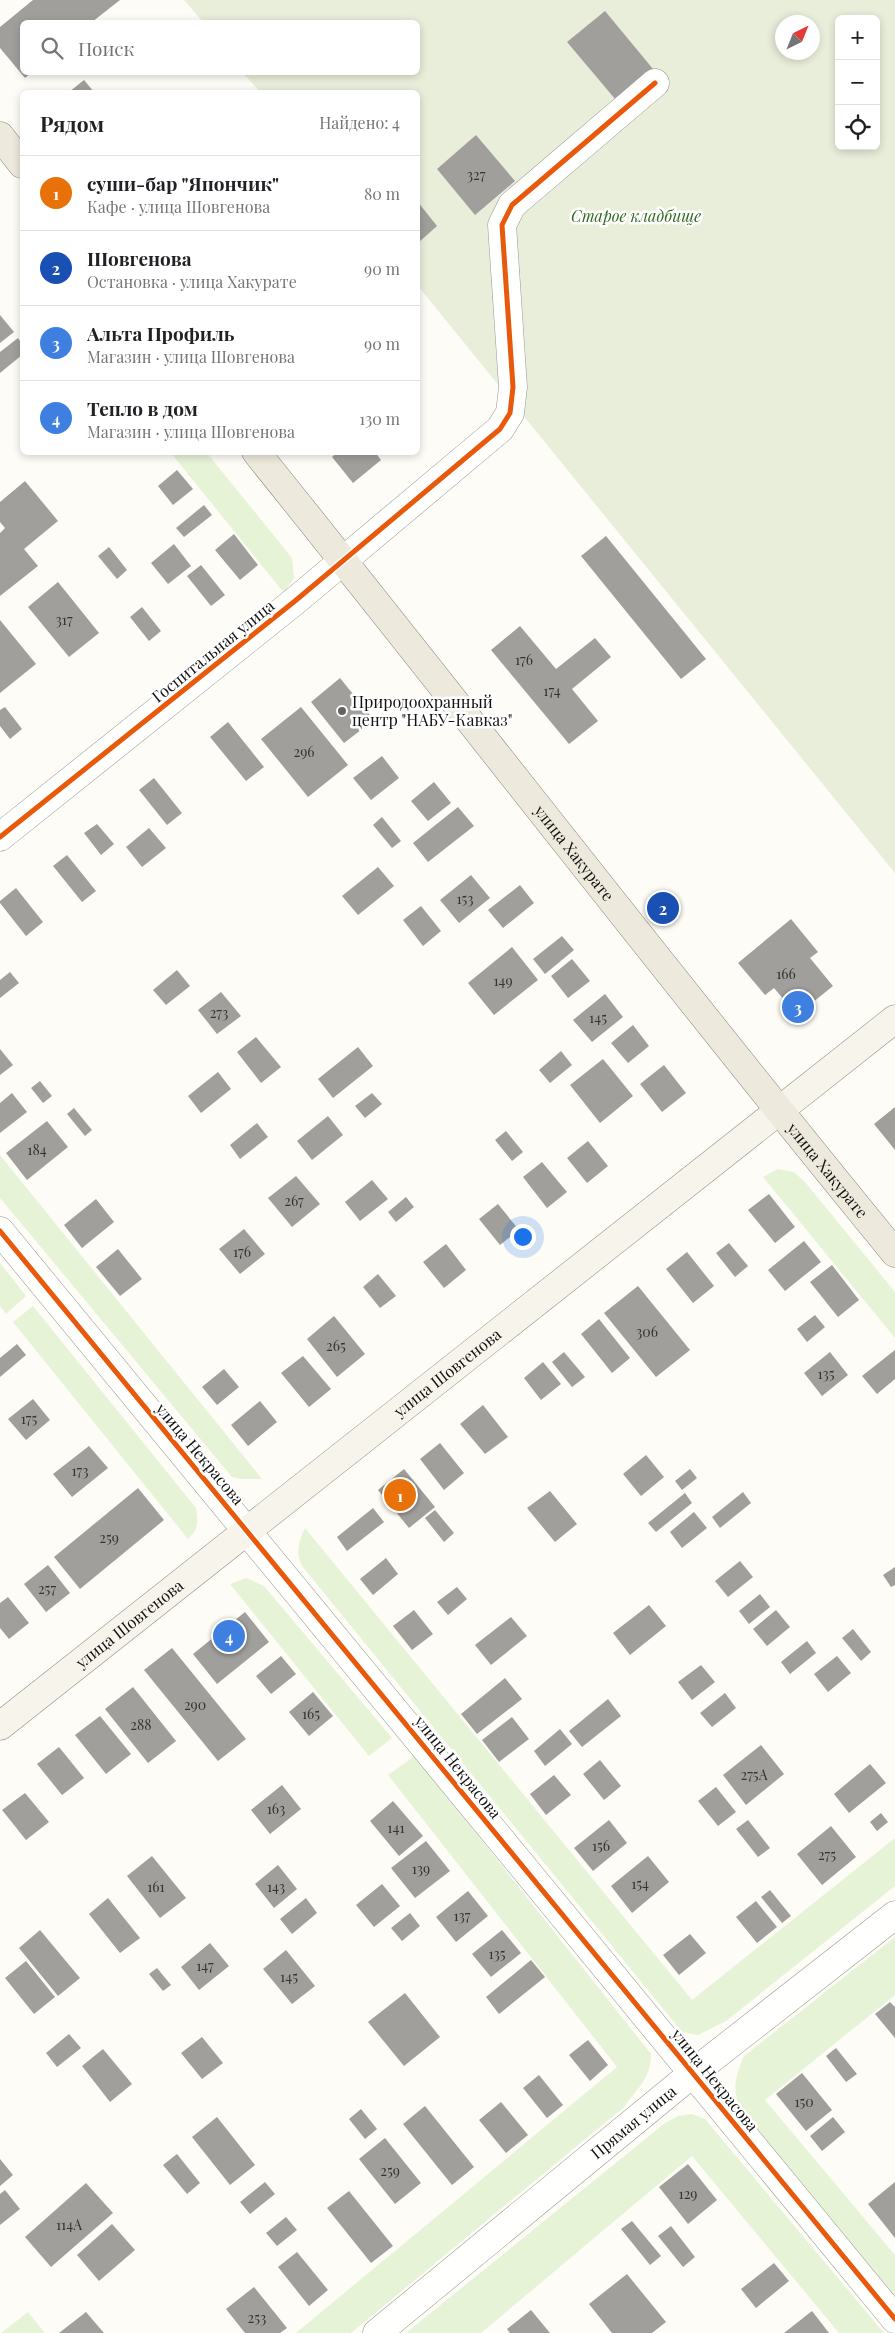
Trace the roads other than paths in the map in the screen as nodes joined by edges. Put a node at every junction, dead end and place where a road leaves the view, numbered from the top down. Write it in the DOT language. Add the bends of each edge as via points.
graph roads {
  1 [pos="655,83"];
  2 [pos="0,136"];
  3 [pos="20,161"];
  4 [pos="258,455"];
  5 [pos="343,561"];
  6 [pos="0,837"];
  7 [pos="895,1019"];
  8 [pos="778,1111"];
  9 [pos="0,1231"];
  10 [pos="895,1253"];
  11 [pos="247,1530"];
  12 [pos="0,1726"];
  13 [pos="895,1915"];
  14 [pos="693,2073"];
  15 [pos="895,2319"];
  16 [pos="378,2333"];
  1 -- 5 [label="street, Госпитальная улица" via="512,205 502,225 513,387 510,413 500,429"];
  2 -- 3 [label="main road"];
  4 -- 5 [label="main road, улица Хакурате"];
  5 -- 6 [label="street, Госпитальная улица"];
  5 -- 8 [label="main road, улица Хакурате"];
  7 -- 8 [label="main road, улица Шовгенова"];
  8 -- 10 [label="main road, улица Хакурате"];
  8 -- 11 [label="main road, улица Шовгенова"];
  9 -- 11 [label="street, улица Некрасова"];
  11 -- 12 [label="main road, улица Шовгенова"];
  11 -- 14 [label="street, улица Некрасова"];
  13 -- 14 [label="street, Прямая улица"];
  14 -- 15 [label="street, улица Некрасова"];
  14 -- 16 [label="street, Прямая улица"];
}
